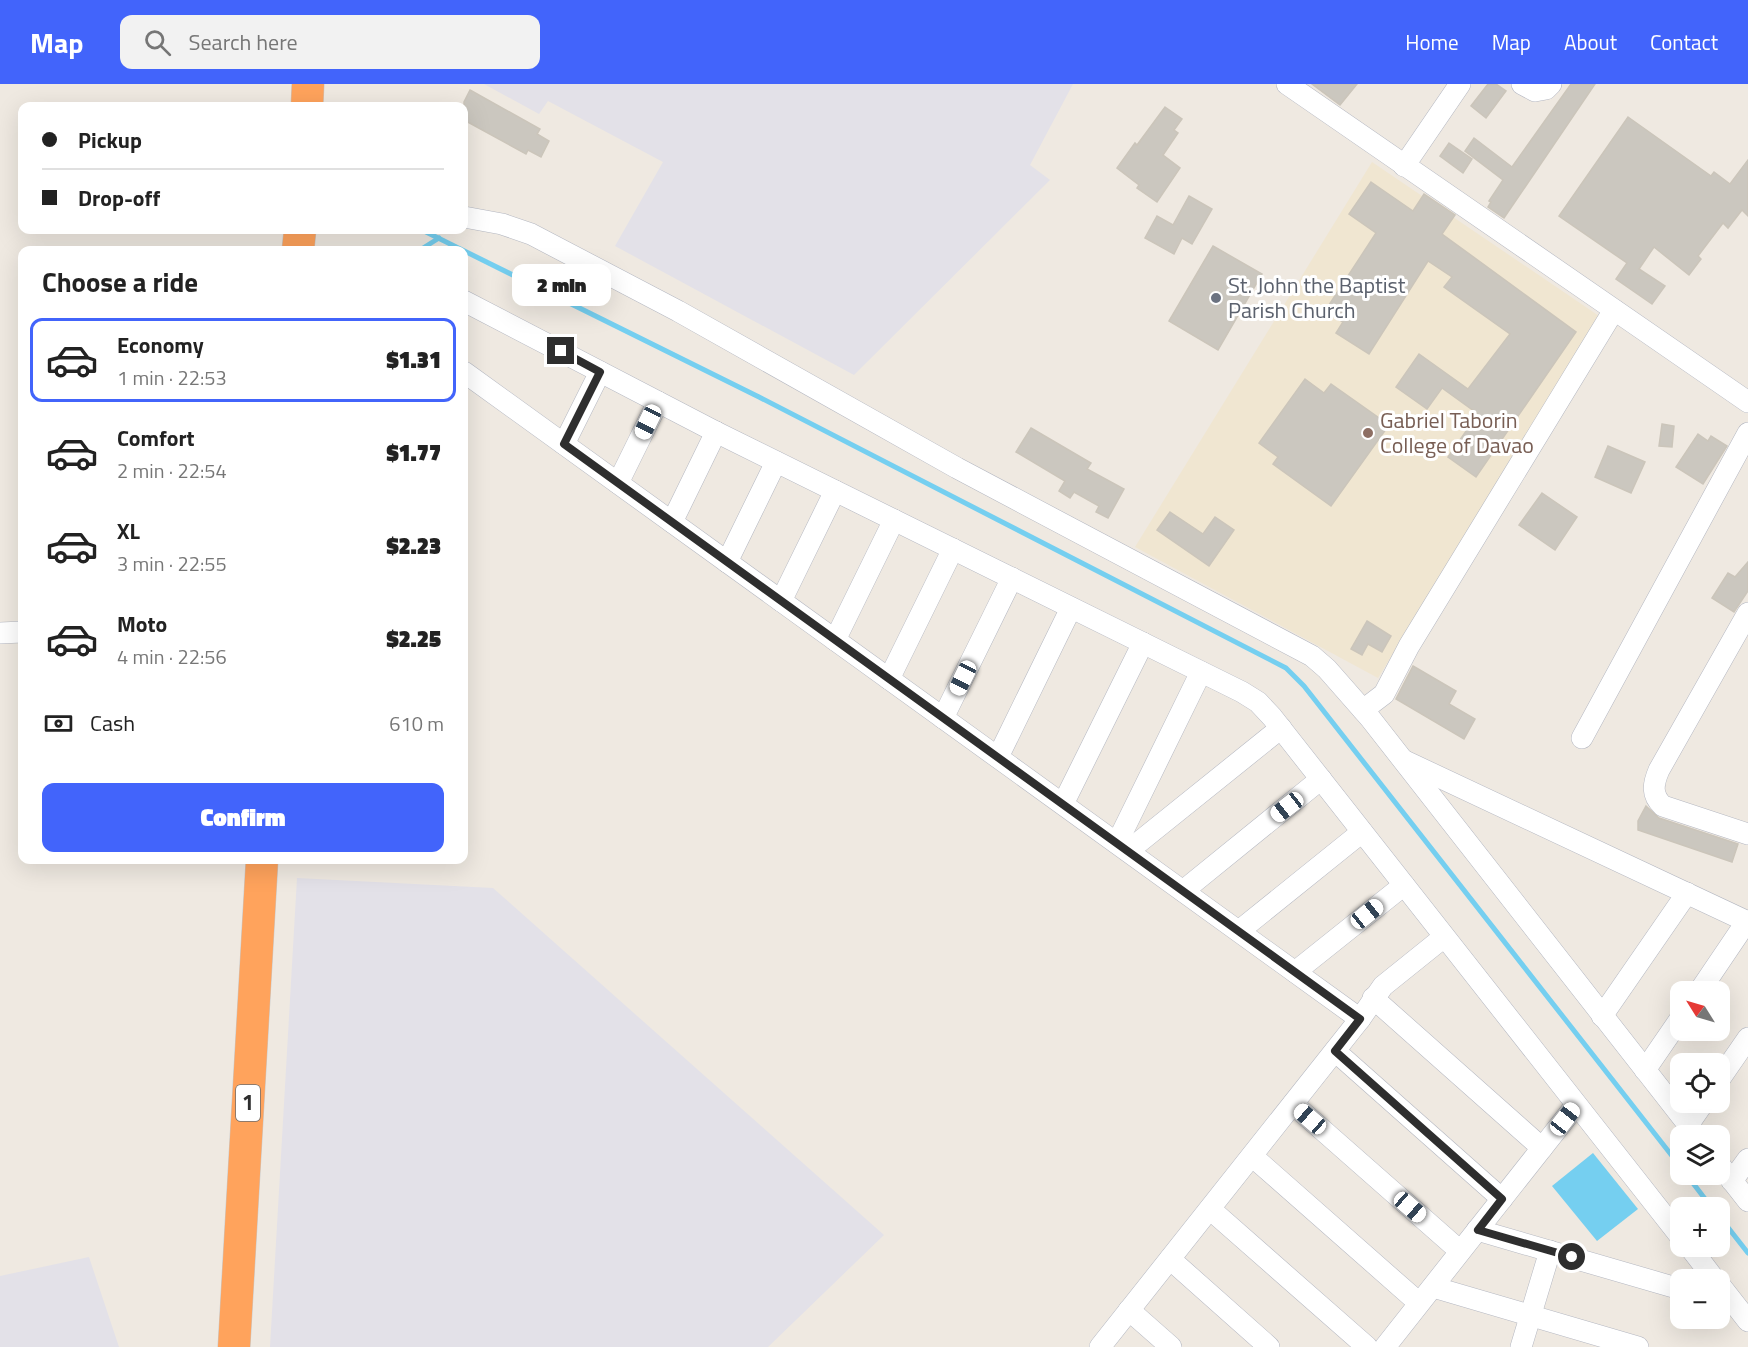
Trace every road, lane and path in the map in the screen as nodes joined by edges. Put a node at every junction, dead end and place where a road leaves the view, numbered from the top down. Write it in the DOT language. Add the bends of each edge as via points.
graph roads {
  1 [pos="309,84"];
  2 [pos="1287,84"];
  3 [pos="1460,84"];
  4 [pos="307,102"];
  5 [pos="1404,166"];
  6 [pos="468,218"];
  7 [pos="468,303"];
  8 [pos="1614,310"];
  9 [pos="600,372"];
  10 [pos="468,375"];
  11 [pos="658,402"];
  12 [pos="1748,402"];
  13 [pos="716,432"];
  14 [pos="1748,433"];
  15 [pos="564,444"];
  16 [pos="776,462"];
  17 [pos="618,483"];
  18 [pos="835,491"];
  19 [pos="894,520"];
  20 [pos="672,522"];
  21 [pos="953,549"];
  22 [pos="727,562"];
  23 [pos="1011,578"];
  24 [pos="781,601"];
  25 [pos="1071,608"];
  26 [pos="1748,613"];
  27 [pos="18,632"];
  28 [pos="0,633"];
  29 [pos="835,640"];
  30 [pos="1143,643"];
  31 [pos="1201,672"];
  32 [pos="889,679"];
  33 [pos="1363,710"];
  34 [pos="943,718"];
  35 [pos="1281,728"];
  36 [pos="1582,738"];
  37 [pos="998,757"];
  38 [pos="1401,760"];
  39 [pos="1321,779"];
  40 [pos="1063,804"];
  41 [pos="1362,832"];
  42 [pos="1748,834"];
  43 [pos="1122,847"];
  44 [pos="262,864"];
  45 [pos="1404,885"];
  46 [pos="1183,891"];
  47 [pos="1687,893"];
  48 [pos="1747,921"];
  49 [pos="1239,931"];
  50 [pos="1444,936"];
  51 [pos="1295,972"];
  52 [pos="1706,981"];
  53 [pos="1373,998"];
  54 [pos="1602,1016"];
  55 [pos="1360,1019"];
  56 [pos="1670,1034"];
  57 [pos="1748,1038"];
  58 [pos="1335,1051"];
  59 [pos="1730,1064"];
  60 [pos="1645,1070"];
  61 [pos="1293,1104"];
  62 [pos="1576,1105"];
  63 [pos="1688,1125"];
  64 [pos="1542,1148"];
  65 [pos="1252,1155"];
  66 [pos="1748,1159"];
  67 [pos="1730,1178"];
  68 [pos="1732,1181"];
  69 [pos="1502,1199"];
  70 [pos="1748,1201"];
  71 [pos="1210,1209"];
  72 [pos="1670,1223"];
  73 [pos="1478,1230"];
  74 [pos="1460,1251"];
  75 [pos="1550,1251"];
  76 [pos="1697,1257"];
  77 [pos="1170,1259"];
  78 [pos="1707,1269"];
  79 [pos="1670,1286"];
  80 [pos="1433,1287"];
  81 [pos="1419,1303"];
  82 [pos="1129,1310"];
  83 [pos="1531,1315"];
  84 [pos="1392,1345"];
  85 [pos="234,1347"];
  86 [pos="1100,1347"];
  87 [pos="1171,1347"];
  88 [pos="1269,1347"];
  89 [pos="1367,1347"];
  90 [pos="1521,1347"];
  91 [pos="1638,1347"];
  1 -- 4 [label="highway"];
  2 -- 5 [label="street"];
  3 -- 5 [label="street"];
  5 -- 8 [label="street"];
  6 -- 33 [label="street" via="531,234 678,311 967,474 1294,645 1328,669"];
  7 -- 9 [label="street"];
  8 -- 12 [label="street"];
  8 -- 33 [label="street" via="1408,646 1384,694"];
  9 -- 11 [label="street"];
  9 -- 15 [label="street"];
  10 -- 15 [label="street"];
  11 -- 13 [label="street"];
  11 -- 17 [label="street"];
  13 -- 16 [label="street"];
  13 -- 20 [label="street"];
  14 -- 36 [label="street"];
  15 -- 17 [label="street"];
  16 -- 18 [label="street"];
  16 -- 22 [label="street"];
  17 -- 20 [label="street"];
  18 -- 19 [label="street"];
  18 -- 24 [label="street"];
  19 -- 21 [label="street"];
  19 -- 29 [label="street"];
  20 -- 22 [label="street"];
  21 -- 23 [label="street"];
  21 -- 32 [label="street"];
  22 -- 24 [label="street"];
  23 -- 25 [label="street"];
  23 -- 34 [label="street"];
  24 -- 29 [label="street"];
  25 -- 30 [label="street"];
  25 -- 37 [label="street"];
  26 -- 42 [label="street" via="1659,770 1653,789 1663,806"];
  27 -- 28 [label="street"];
  29 -- 32 [label="street"];
  30 -- 31 [label="street"];
  30 -- 40 [label="street"];
  31 -- 35 [label="street" via="1251,697"];
  31 -- 43 [label="street"];
  32 -- 34 [label="street"];
  33 -- 38 [label="street"];
  34 -- 37 [label="street"];
  35 -- 39 [label="street"];
  35 -- 43 [label="street"];
  37 -- 40 [label="street"];
  38 -- 47 [label="street"];
  38 -- 54 [label="street"];
  39 -- 41 [label="street"];
  39 -- 46 [label="street"];
  40 -- 43 [label="street"];
  41 -- 45 [label="street"];
  41 -- 49 [label="street"];
  43 -- 46 [label="street"];
  44 -- 85 [label="highway, 1"];
  45 -- 50 [label="street"];
  45 -- 51 [label="street"];
  46 -- 49 [label="street"];
  47 -- 48 [label="street"];
  47 -- 54 [label="street"];
  48 -- 52 [label="street"];
  49 -- 51 [label="street"];
  50 -- 53 [label="street"];
  50 -- 62 [label="street"];
  51 -- 55 [label="street"];
  53 -- 55 [label="street"];
  53 -- 64 [label="street"];
  54 -- 60 [label="street"];
  55 -- 58 [label="street"];
  56 -- 60 [label="street"];
  57 -- 59 [label="street"];
  58 -- 61 [label="street"];
  58 -- 69 [label="street"];
  60 -- 63 [label="street"];
  61 -- 65 [label="street"];
  61 -- 74 [label="street"];
  62 -- 64 [label="street"];
  62 -- 72 [label="street"];
  64 -- 69 [label="street"];
  65 -- 71 [label="street"];
  65 -- 81 [label="street"];
  66 -- 68 [label="street"];
  67 -- 68 [label="street"];
  68 -- 70 [label="street"];
  69 -- 73 [label="street"];
  71 -- 77 [label="street"];
  71 -- 89 [label="street"];
  73 -- 74 [label="street"];
  73 -- 75 [label="street"];
  74 -- 80 [label="street"];
  75 -- 79 [label="street"];
  75 -- 83 [label="street"];
  76 -- 78 [label="street"];
  77 -- 82 [label="street"];
  77 -- 88 [label="street"];
  80 -- 81 [label="street"];
  80 -- 83 [label="street"];
  81 -- 84 [label="street"];
  82 -- 86 [label="street"];
  82 -- 87 [label="street"];
  83 -- 90 [label="street"];
  83 -- 91 [label="street"];
}
